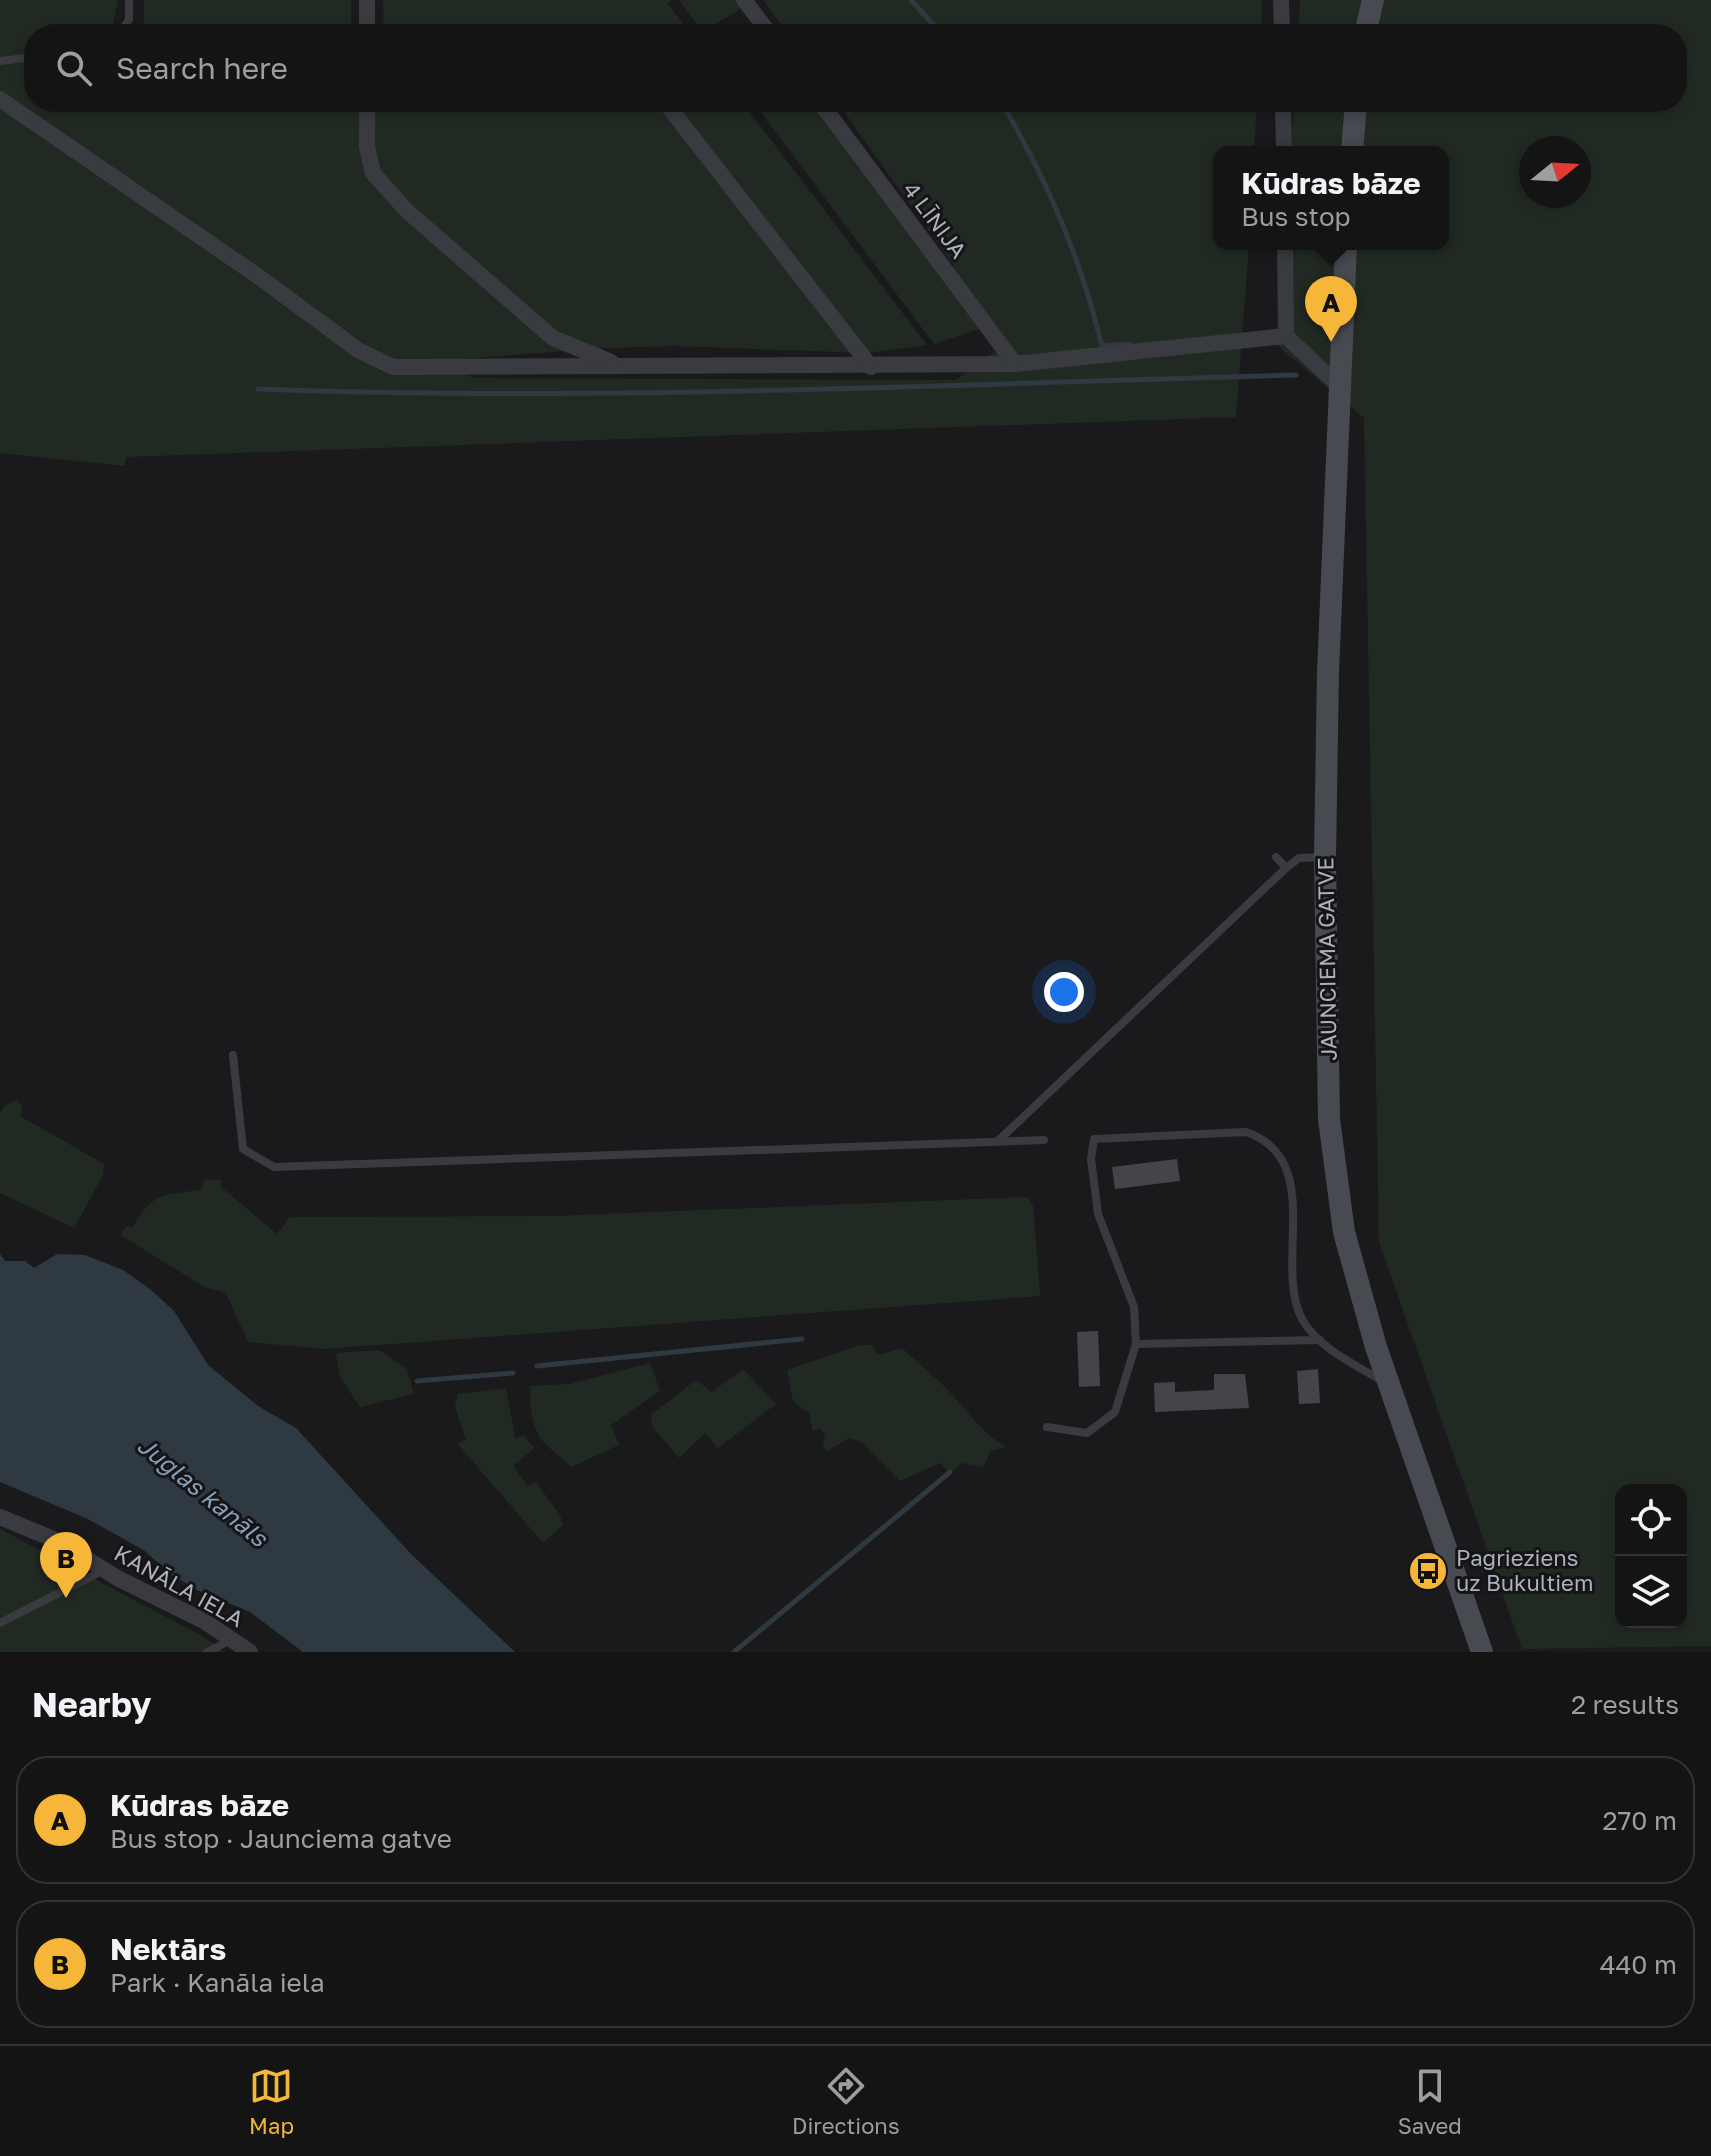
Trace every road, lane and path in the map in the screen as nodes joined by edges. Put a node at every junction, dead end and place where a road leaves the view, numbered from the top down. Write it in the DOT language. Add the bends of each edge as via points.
graph roads {
  1 [pos="129,0"];
  2 [pos="367,0"];
  3 [pos="744,0"];
  4 [pos="1281,0"];
  5 [pos="1373,0"];
  6 [pos="126,24"];
  7 [pos="367,24"];
  8 [pos="762,24"];
  9 [pos="1282,24"];
  10 [pos="1367,24"];
  11 [pos="24,58"];
  12 [pos="0,61"];
  13 [pos="0,99"];
  14 [pos="367,112"];
  15 [pos="673,112"];
  16 [pos="827,112"];
  17 [pos="1283,112"];
  18 [pos="1355,112"];
  19 [pos="1284,146"];
  20 [pos="1352,146"];
  21 [pos="1285,250"];
  22 [pos="1346,250"];
  23 [pos="1286,336"];
  24 [pos="1015,364"];
  25 [pos="620,366"];
  26 [pos="871,367"];
  27 [pos="1340,387"];
  28 [pos="1276,857"];
  29 [pos="1325,857"];
  30 [pos="1286,868"];
  31 [pos="233,1055"];
  32 [pos="1044,1140"];
  33 [pos="997,1141"];
  34 [pos="1321,1340"];
  35 [pos="1136,1344"];
  36 [pos="1387,1384"];
  37 [pos="1047,1427"];
  38 [pos="0,1517"];
  39 [pos="105,1570"];
  40 [pos="0,1623"];
  41 [pos="232,1639"];
  42 [pos="207,1652"];
  43 [pos="250,1652"];
  44 [pos="1482,1652"];
  1 -- 6 [label="lane"];
  2 -- 7 [label="street"];
  3 -- 8 [label="street"];
  4 -- 9 [label="street"];
  5 -- 10 [label="main road"];
  11 -- 12 [label="lane"];
  13 -- 25 [label="street" via="358,350 393,367"];
  14 -- 25 [label="street" via="373,173 407,211 553,338"];
  15 -- 26 [label="street"];
  16 -- 24 [label="street, 4 LĪNIJA"];
  17 -- 19 [label="street"];
  18 -- 20 [label="main road"];
  21 -- 23 [label="street"];
  22 -- 27 [label="main road, JAUNCIEMA GATVE"];
  23 -- 24 [label="street"];
  23 -- 27 [label="street"];
  24 -- 26 [label="street"];
  25 -- 26 [label="street"];
  27 -- 29 [label="main road, JAUNCIEMA GATVE"];
  28 -- 30 [label="lane"];
  29 -- 30 [label="lane" via="1299,858"];
  29 -- 36 [label="main road, JAUNCIEMA GATVE" via="1329,1119 1344,1232"];
  30 -- 33 [label="lane"];
  31 -- 33 [label="lane" via="243,1149 274,1167"];
  32 -- 33 [label="lane"];
  34 -- 35 [label="lane"];
  34 -- 35 [label="lane" via="1301,1316 1295,1297 1289,1178 1263,1138 1246,1132 1094,1139 1091,1159 1098,1214 1134,1307"];
  34 -- 36 [label="lane"];
  35 -- 37 [label="lane" via="1115,1412 1087,1433"];
  36 -- 44 [label="main road, JAUNCIEMA GATVE"];
  38 -- 39 [label="street, KANĀLA IELA" via="58,1541"];
  39 -- 40 [label="lane"];
  39 -- 41 [label="street, KANĀLA IELA"];
  41 -- 42 [label="lane"];
  41 -- 43 [label="street, KANĀLA IELA"];
}
